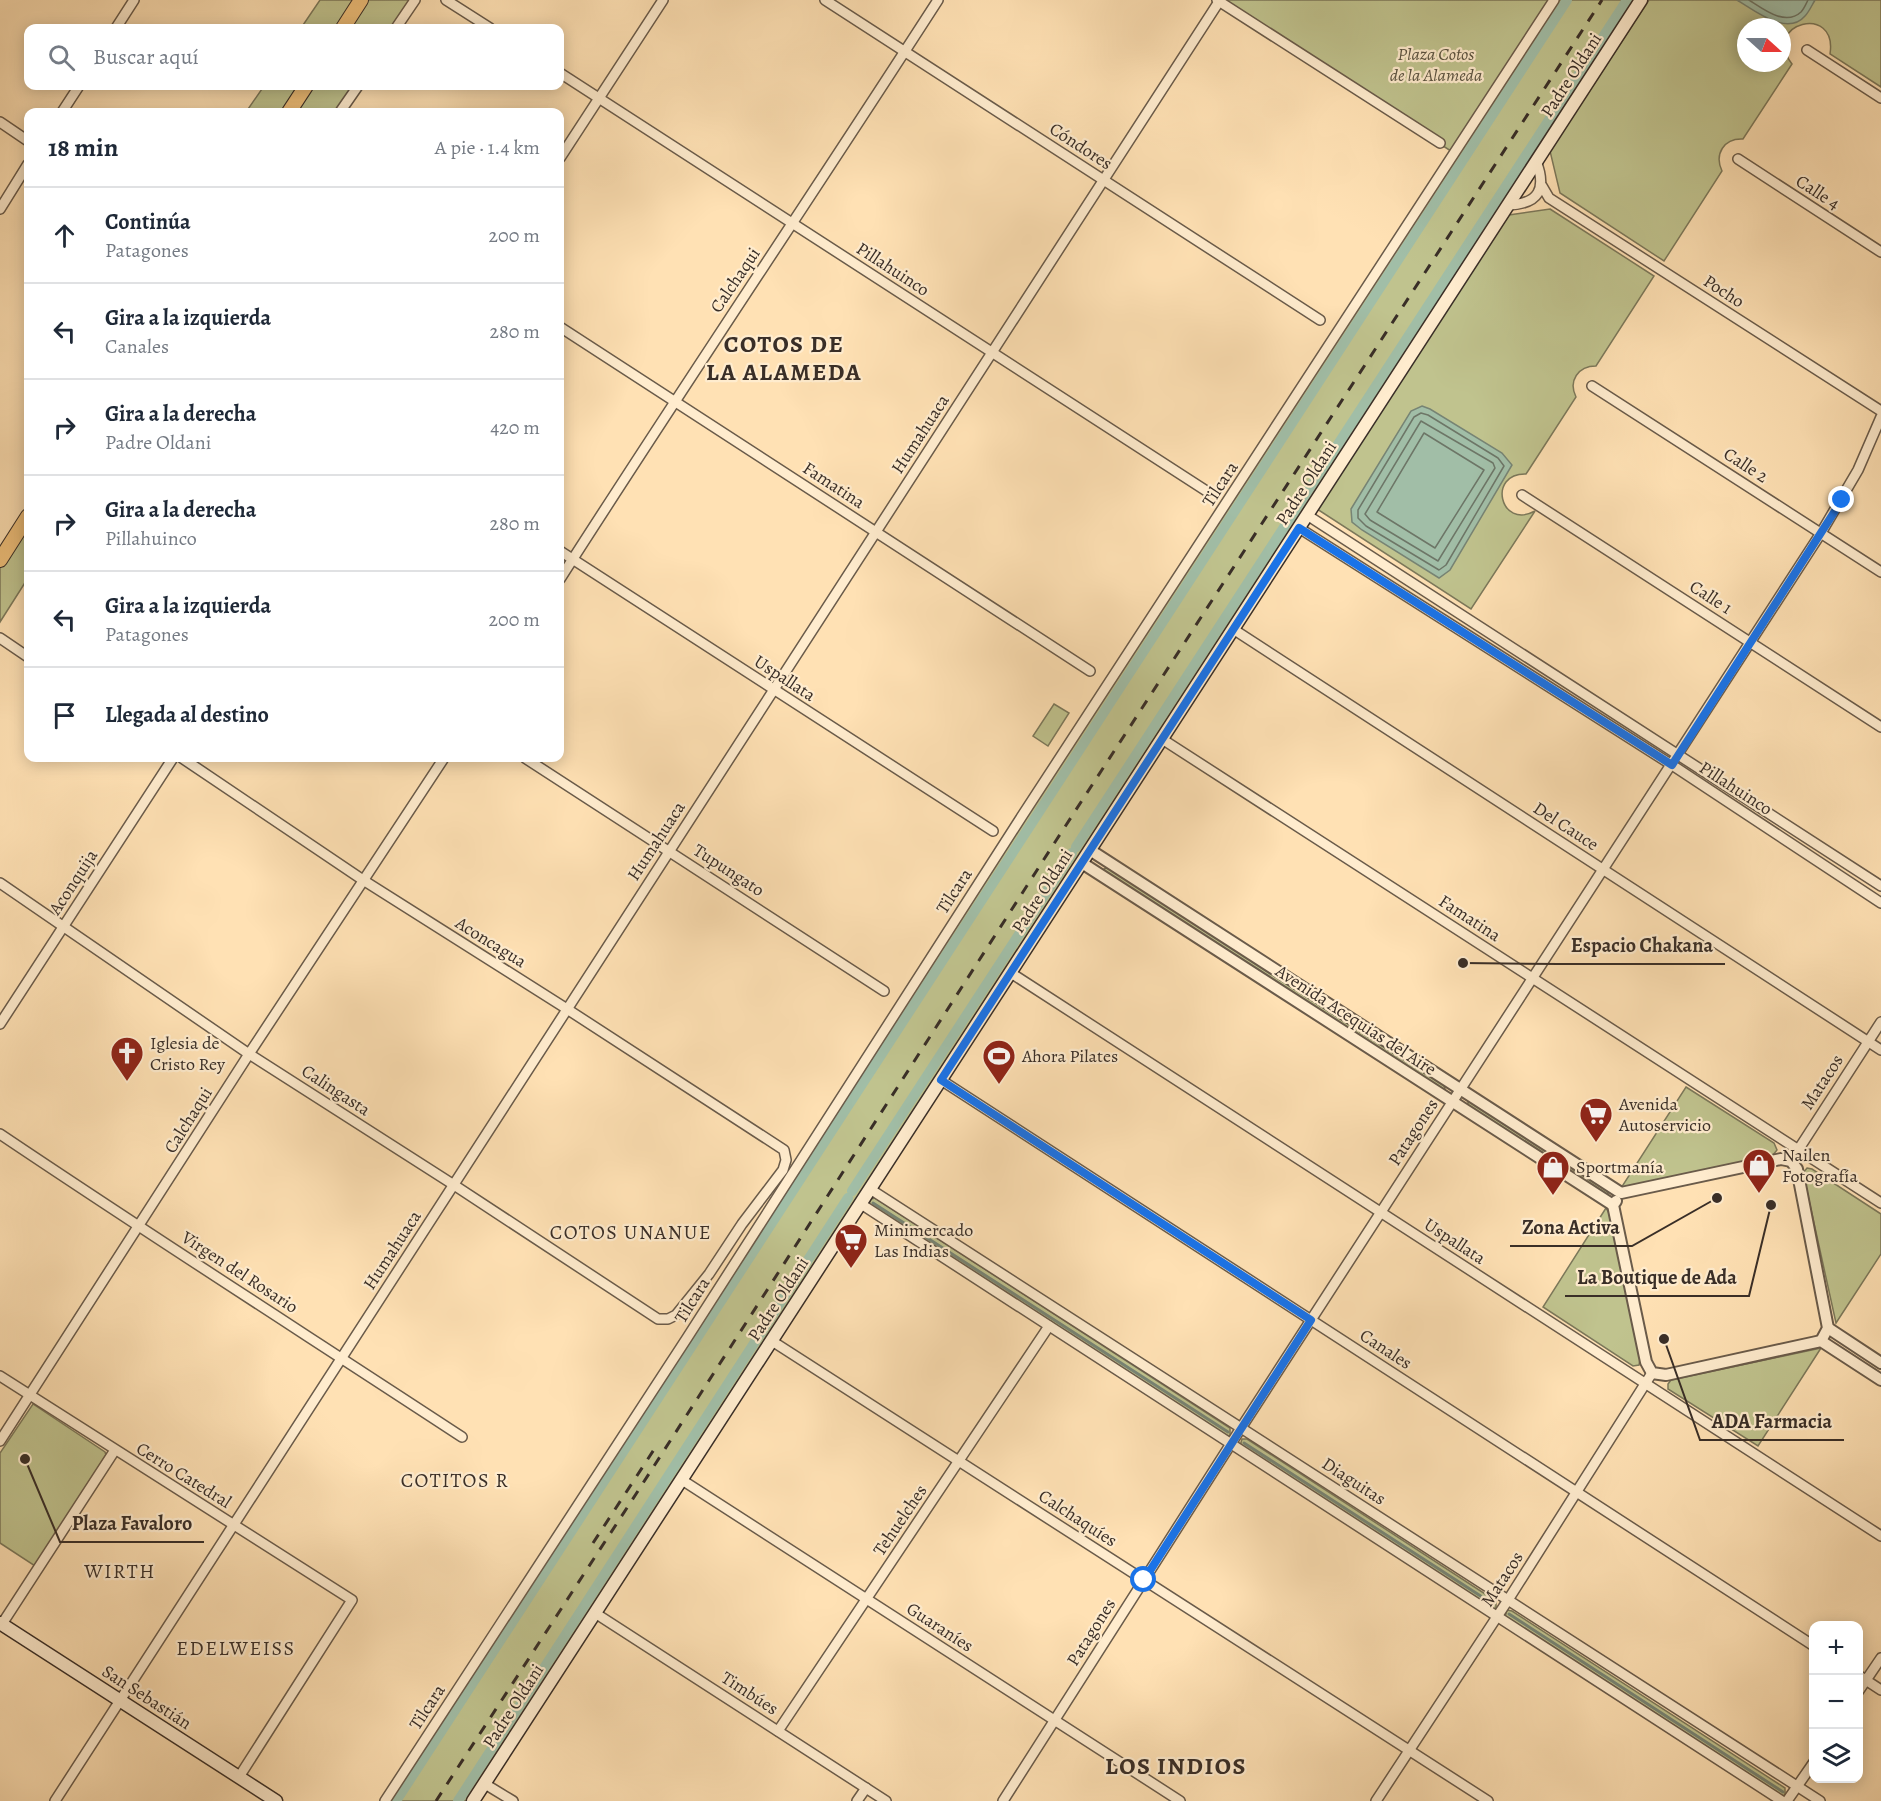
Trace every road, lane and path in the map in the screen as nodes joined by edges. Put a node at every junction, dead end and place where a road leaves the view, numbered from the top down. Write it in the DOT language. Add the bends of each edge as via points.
graph roads {
  1 [pos="134,0"];
  2 [pos="361,0"];
  3 [pos="415,0"];
  4 [pos="446,0"];
  5 [pos="663,0"];
  6 [pos="825,0"];
  7 [pos="938,0"];
  8 [pos="1219,0"];
  9 [pos="1554,0"];
  10 [pos="1641,0"];
  11 [pos="119,24"];
  12 [pos="346,24"];
  13 [pos="399,24"];
  14 [pos="484,24"];
  15 [pos="1807,50"];
  16 [pos="904,52"];
  17 [pos="564,77"];
  18 [pos="76,90"];
  19 [pos="303,90"];
  20 [pos="355,90"];
  21 [pos="1881,98"];
  22 [pos="599,99"];
  23 [pos="65,108"];
  24 [pos="292,108"];
  25 [pos="343,108"];
  26 [pos="0,122"];
  27 [pos="24,138"];
  28 [pos="1440,143"];
  29 [pos="564,153"];
  30 [pos="1738,159"];
  31 [pos="1536,161"];
  32 [pos="24,170"];
  33 [pos="1103,181"];
  34 [pos="1542,186"];
  35 [pos="1549,198"];
  36 [pos="1533,200"];
  37 [pos="1508,205"];
  38 [pos="0,209"];
  39 [pos="793,224"];
  40 [pos="1881,252"];
  41 [pos="1320,320"];
  42 [pos="564,330"];
  43 [pos="992,353"];
  44 [pos="1592,386"];
  45 [pos="674,401"];
  46 [pos="1881,411"];
  47 [pos="1881,417"];
  48 [pos="1208,492"];
  49 [pos="1522,495"];
  50 [pos="1307,515"];
  51 [pos="24,521"];
  52 [pos="1299,528"];
  53 [pos="876,532"];
  54 [pos="1821,533"];
  55 [pos="4,544"];
  56 [pos="564,554"];
  57 [pos="0,560"];
  58 [pos="572,560"];
  59 [pos="1881,572"];
  60 [pos="564,573"];
  61 [pos="1233,629"];
  62 [pos="0,638"];
  63 [pos="1751,643"];
  64 [pos="24,654"];
  65 [pos="1090,671"];
  66 [pos="774,690"];
  67 [pos="1881,727"];
  68 [pos="1162,739"];
  69 [pos="1679,755"];
  70 [pos="170,762"];
  71 [pos="188,762"];
  72 [pos="441,762"];
  73 [pos="531,762"];
  74 [pos="1672,765"];
  75 [pos="993,831"];
  76 [pos="1090,850"];
  77 [pos="669,851"];
  78 [pos="1082,863"];
  79 [pos="1603,870"];
  80 [pos="363,880"];
  81 [pos="0,883"];
  82 [pos="1881,886"];
  83 [pos="1881,903"];
  84 [pos="64,926"];
  85 [pos="1011,973"];
  86 [pos="1533,978"];
  87 [pos="884,991"];
  88 [pos="567,1010"];
  89 [pos="1881,1022"];
  90 [pos="0,1024"];
  91 [pos="1868,1042"];
  92 [pos="1881,1050"];
  93 [pos="249,1054"];
  94 [pos="941,1080"];
  95 [pos="1461,1090"];
  96 [pos="1453,1102"];
  97 [pos="0,1134"];
  98 [pos="1798,1149"];
  99 [pos="784,1150"];
  100 [pos="1791,1161"];
  101 [pos="454,1185"];
  102 [pos="870,1189"];
  103 [pos="1621,1193"];
  104 [pos="1881,1203"];
  105 [pos="861,1204"];
  106 [pos="1613,1205"];
  107 [pos="1381,1212"];
  108 [pos="139,1227"];
  109 [pos="658,1319"];
  110 [pos="1311,1320"];
  111 [pos="1049,1326"];
  112 [pos="1828,1328"];
  113 [pos="772,1341"];
  114 [pos="1821,1341"];
  115 [pos="342,1358"];
  116 [pos="1881,1363"];
  117 [pos="1652,1373"];
  118 [pos="0,1376"];
  119 [pos="1881,1380"];
  120 [pos="1646,1384"];
  121 [pos="30,1395"];
  122 [pos="1241,1428"];
  123 [pos="462,1437"];
  124 [pos="0,1441"];
  125 [pos="1231,1444"];
  126 [pos="115,1450"];
  127 [pos="959,1461"];
  128 [pos="682,1480"];
  129 [pos="1577,1492"];
  130 [pos="233,1526"];
  131 [pos="1881,1536"];
  132 [pos="1144,1580"];
  133 [pos="866,1600"];
  134 [pos="1508,1600"];
  135 [pos="595,1613"];
  136 [pos="1497,1617"];
  137 [pos="1,1624"];
  138 [pos="1809,1643"];
  139 [pos="1881,1658"];
  140 [pos="1863,1677"];
  141 [pos="1863,1679"];
  142 [pos="1881,1690"];
  143 [pos="120,1701"];
  144 [pos="1054,1721"];
  145 [pos="778,1731"];
  146 [pos="1409,1750"];
  147 [pos="1809,1769"];
  148 [pos="239,1777"];
  149 [pos="485,1784"];
  150 [pos="1797,1786"];
  151 [pos="866,1788"];
  152 [pos="55,1801"];
  153 [pos="276,1801"];
  154 [pos="385,1801"];
  155 [pos="473,1801"];
  156 [pos="513,1801"];
  157 [pos="857,1801"];
  158 [pos="886,1801"];
  159 [pos="1003,1801"];
  160 [pos="1180,1801"];
  161 [pos="1376,1801"];
  162 [pos="1488,1801"];
  163 [pos="1782,1801"];
  164 [pos="1787,1801"];
  165 [pos="1820,1801"];
  1 -- 11 [label="street"];
  2 -- 12 [label="main road"];
  3 -- 13 [label="street"];
  4 -- 14 [label="street"];
  5 -- 22 [label="street"];
  6 -- 16 [label="street, Cóndores"];
  7 -- 16 [label="street, Calchaqui"];
  8 -- 28 [label="street"];
  8 -- 33 [label="street, Humahuaca"];
  9 -- 154 [label="street, Tilcara"];
  10 -- 31 [label="main road, Padre Oldani"];
  15 -- 21 [label="street"];
  16 -- 33 [label="street, Cóndores"];
  16 -- 39 [label="street, Calchaqui"];
  17 -- 22 [label="street, Pillahuinco"];
  18 -- 23 [label="street"];
  19 -- 24 [label="main road"];
  20 -- 25 [label="street"];
  22 -- 29 [label="street"];
  22 -- 39 [label="street, Pillahuinco"];
  26 -- 27 [label="street"];
  30 -- 40 [label="street, Calle 4"];
  31 -- 34 [label="street, Pocho"];
  31 -- 37 [label="main road, Padre Oldani"];
  32 -- 38 [label="street"];
  33 -- 41 [label="street, Cóndores"];
  33 -- 43 [label="street, Humahuaca"];
  34 -- 35 [label="street, Pocho"];
  34 -- 36 [label="street"];
  35 -- 36 [label="street"];
  35 -- 46 [label="street, Pocho"];
  36 -- 37 [label="street"];
  37 -- 50 [label="main road, Padre Oldani"];
  39 -- 43 [label="street, Pillahuinco"];
  39 -- 45 [label="street, Calchaqui"];
  42 -- 45 [label="street, Famatina"];
  43 -- 48 [label="street, Pillahuinco"];
  43 -- 53 [label="street, Humahuaca"];
  44 -- 54 [label="street, Calle 2"];
  45 -- 53 [label="street, Famatina"];
  45 -- 58 [label="street, Calchaqui"];
  47 -- 54 [label="street, Patagones" via="1858,470"];
  49 -- 63 [label="street, Calle 1"];
  50 -- 52 [label="main road, Padre Oldani"];
  50 -- 69 [label="street, Pillahuinco"];
  51 -- 55 [label="main road"];
  52 -- 61 [label="main road, Padre Oldani"];
  52 -- 74 [label="street, Pillahuinco"];
  53 -- 65 [label="street, Famatina"];
  53 -- 66 [label="street, Humahuaca"];
  54 -- 59 [label="street, Calle 2"];
  54 -- 63 [label="street, Patagones"];
  55 -- 57 [label="main road"];
  56 -- 58 [label="street, Uspallata"];
  58 -- 60 [label="street, Calchaqui"];
  58 -- 66 [label="street, Uspallata"];
  61 -- 68 [label="main road, Padre Oldani"];
  61 -- 79 [label="street, Del Cauce"];
  62 -- 64 [label="street"];
  63 -- 67 [label="street, Calle 1"];
  63 -- 69 [label="street, Patagones"];
  66 -- 75 [label="street, Uspallata"];
  66 -- 77 [label="street, Humahuaca"];
  68 -- 76 [label="main road, Padre Oldani"];
  68 -- 86 [label="street, Famatina"];
  69 -- 74 [label="street, Patagones"];
  69 -- 82 [label="street, Pillahuinco"];
  70 -- 84 [label="street, Aconquija"];
  71 -- 80 [label="street, Aconcagua"];
  72 -- 80 [label="street, Calchaqui"];
  73 -- 77 [label="street, Tupungato"];
  74 -- 79 [label="street, Patagones"];
  74 -- 83 [label="street, Pillahuinco"];
  76 -- 78 [label="main road, Padre Oldani"];
  76 -- 95 [label="street, Avenida Acequias del Aire"];
  77 -- 87 [label="street, Tupungato"];
  77 -- 88 [label="street, Humahuaca"];
  78 -- 85 [label="main road, Padre Oldani"];
  78 -- 96 [label="street, Avenida Acequias del Aire"];
  79 -- 86 [label="street, Patagones"];
  79 -- 91 [label="street, Del Cauce"];
  80 -- 88 [label="street, Aconcagua"];
  80 -- 93 [label="street, Calchaqui"];
  81 -- 84 [label="street, Calingasta"];
  84 -- 90 [label="street, Aconquija"];
  84 -- 93 [label="street, Calingasta"];
  85 -- 94 [label="main road, Padre Oldani"];
  85 -- 107 [label="street, Uspallata"];
  86 -- 95 [label="street, Patagones"];
  86 -- 98 [label="street, Famatina"];
  88 -- 99 [label="street, Aconcagua"];
  88 -- 101 [label="street, Humahuaca"];
  89 -- 91 [label="street, Matacos"];
  91 -- 92 [label="street, Del Cauce"];
  91 -- 98 [label="street, Matacos"];
  93 -- 101 [label="street, Calingasta"];
  93 -- 108 [label="street, Calchaqui"];
  94 -- 102 [label="main road, Padre Oldani"];
  94 -- 110 [label="street, Canales"];
  95 -- 96 [label="street, Patagones"];
  95 -- 103 [label="street, Avenida Acequias del Aire"];
  96 -- 106 [label="street, Avenida Acequias del Aire"];
  96 -- 107 [label="street, Patagones"];
  97 -- 108 [label="street, Virgen del Rosario"];
  98 -- 100 [label="street, Matacos"];
  98 -- 104 [label="street, Famatina"];
  99 -- 109 [label="street, Tilcara" via="783,1170 709,1274 676,1315"];
  100 -- 103 [label="street" via="1780,1159"];
  100 -- 112 [label="street" via="1797,1169"];
  101 -- 109 [label="street, Calingasta"];
  101 -- 115 [label="street, Humahuaca"];
  102 -- 105 [label="main road, Padre Oldani"];
  102 -- 122 [label="street, Diaguitas"];
  103 -- 106 [label="street"];
  105 -- 111 [label="street, Diaguitas"];
  105 -- 113 [label="main road, Padre Oldani"];
  106 -- 117 [label="street" via="1646,1362"];
  107 -- 110 [label="street, Patagones"];
  107 -- 120 [label="street, Uspallata"];
  108 -- 115 [label="street, Virgen del Rosario"];
  108 -- 121 [label="street, Calchaqui"];
  110 -- 122 [label="street, Patagones"];
  110 -- 129 [label="street, Canales"];
  111 -- 125 [label="street, Diaguitas"];
  111 -- 127 [label="street, Tehuelches"];
  112 -- 114 [label="street"];
  112 -- 116 [label="street"];
  113 -- 127 [label="street, Calchaquíes"];
  113 -- 128 [label="main road, Padre Oldani"];
  114 -- 117 [label="street" via="1666,1375"];
  114 -- 119 [label="street"];
  115 -- 123 [label="street, Virgen del Rosario"];
  115 -- 130 [label="street, Humahuaca"];
  117 -- 120 [label="street, Matacos"];
  118 -- 121 [label="street, Cerro Catedral"];
  120 -- 129 [label="street, Matacos"];
  120 -- 131 [label="street, Uspallata"];
  121 -- 124 [label="street, Calchaqui"];
  121 -- 126 [label="street, Cerro Catedral"];
  122 -- 125 [label="street, Patagones"];
  122 -- 134 [label="street, Diaguitas"];
  125 -- 132 [label="street, Patagones"];
  125 -- 136 [label="street, Diaguitas"];
  126 -- 130 [label="street, Cerro Catedral"];
  126 -- 137 [label="street"];
  127 -- 132 [label="street, Calchaquíes"];
  127 -- 133 [label="street, Tehuelches"];
  128 -- 133 [label="street, Guaraníes"];
  128 -- 135 [label="main road, Padre Oldani"];
  129 -- 134 [label="street, Matacos"];
  129 -- 138 [label="street, Canales"];
  130 -- 143 [label="street, Humahuaca"];
  130 -- 148 [label="street, Cerro Catedral" via="352,1600"];
  132 -- 144 [label="street, Patagones"];
  132 -- 146 [label="street, Calchaquíes"];
  133 -- 144 [label="street, Guaraníes"];
  133 -- 145 [label="street, Tehuelches"];
  134 -- 136 [label="street, Matacos"];
  134 -- 150 [label="street, Diaguitas"];
  135 -- 145 [label="street, Timbúes"];
  135 -- 149 [label="main road, Padre Oldani"];
  136 -- 146 [label="street, Matacos"];
  136 -- 163 [label="street, Diaguitas"];
  137 -- 143 [label="main road, San Sebastián"];
  139 -- 140 [label="street"];
  141 -- 142 [label="street"];
  143 -- 148 [label="main road, San Sebastián"];
  143 -- 152 [label="street, Humahuaca"];
  144 -- 159 [label="street, Patagones"];
  144 -- 160 [label="street, Guaraníes"];
  145 -- 151 [label="street, Timbúes"];
  146 -- 161 [label="street, Matacos"];
  146 -- 162 [label="street, Calchaquíes"];
  147 -- 150 [label="street"];
  148 -- 153 [label="main road, San Sebastián"];
  149 -- 155 [label="main road, Padre Oldani"];
  149 -- 156 [label="street"];
  150 -- 164 [label="street"];
  150 -- 165 [label="street, Diaguitas"];
  151 -- 157 [label="street"];
  151 -- 158 [label="street, Timbúes"];
}
